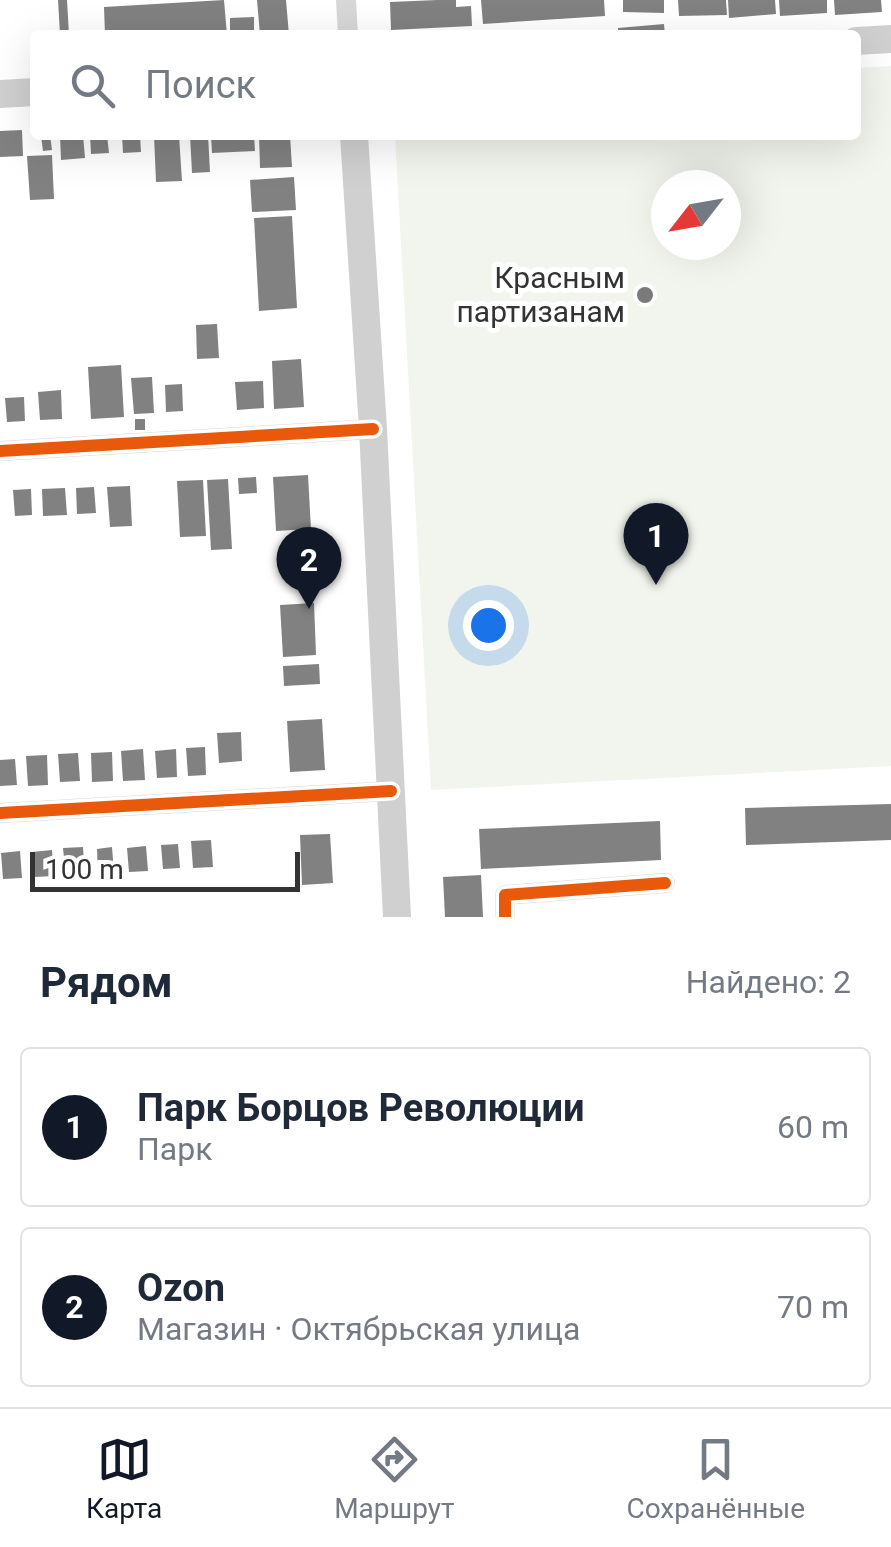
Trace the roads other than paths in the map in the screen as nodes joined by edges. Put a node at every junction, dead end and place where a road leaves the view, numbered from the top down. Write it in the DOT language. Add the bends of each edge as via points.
graph roads {
  1 [pos="346,0"];
  2 [pos="348,30"];
  3 [pos="891,39"];
  4 [pos="861,41"];
  5 [pos="30,92"];
  6 [pos="0,94"];
  7 [pos="354,140"];
  8 [pos="373,429"];
  9 [pos="0,451"];
  10 [pos="390,790"];
  11 [pos="0,813"];
  12 [pos="665,883"];
  13 [pos="397,917"];
  14 [pos="506,917"];
  1 -- 2 [label="street"];
  3 -- 4 [label="main road"];
  5 -- 6 [label="main road"];
  7 -- 8 [label="main road"];
  8 -- 9 [label="street"];
  8 -- 10 [label="main road"];
  10 -- 11 [label="street"];
  10 -- 13 [label="main road"];
  12 -- 14 [label="street" via="504,895"];
}
